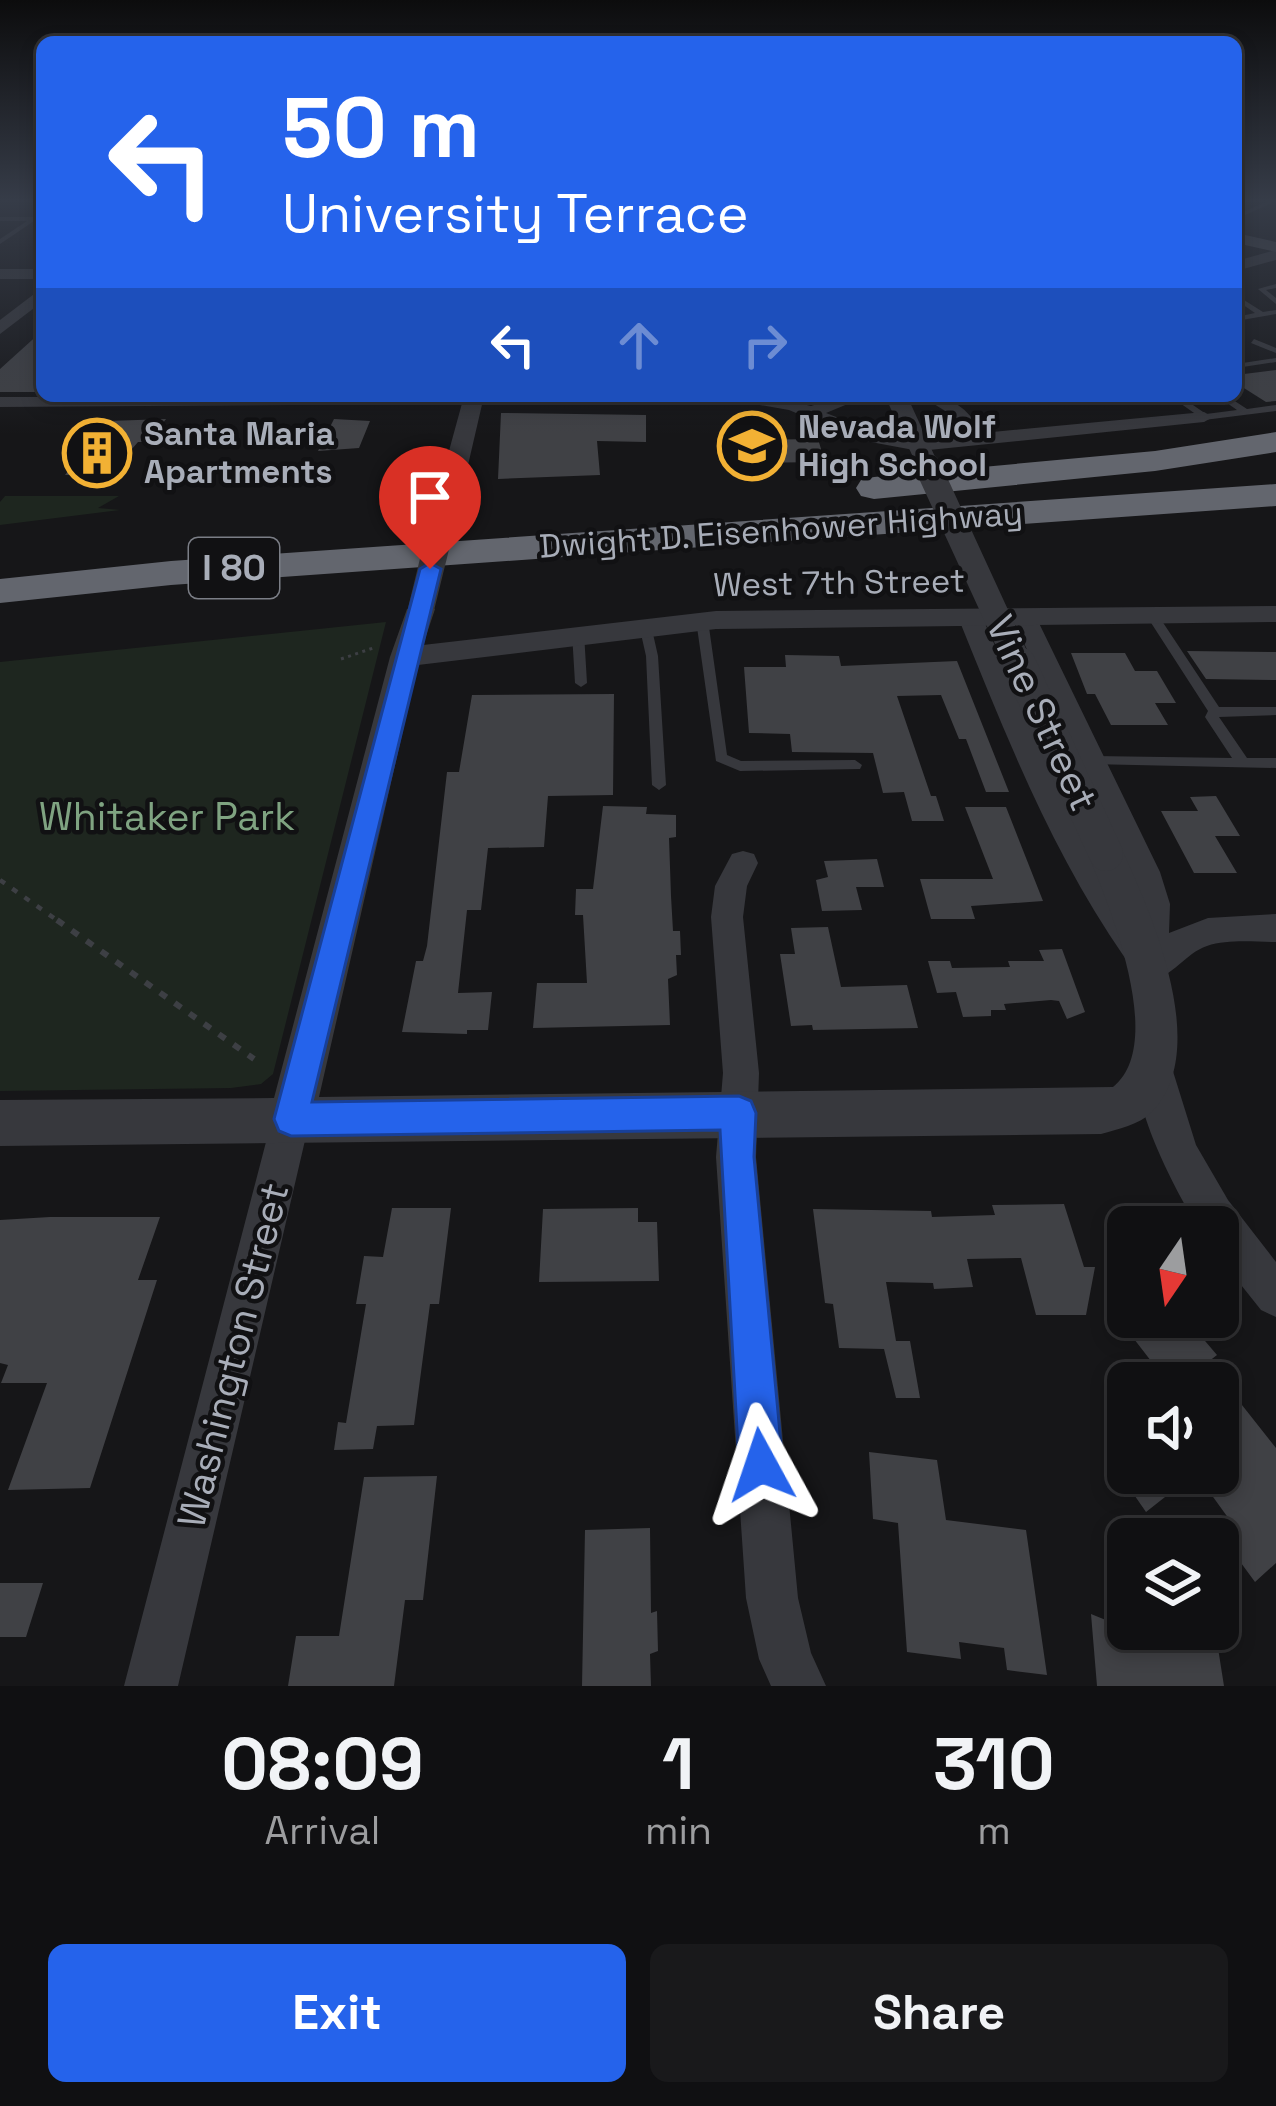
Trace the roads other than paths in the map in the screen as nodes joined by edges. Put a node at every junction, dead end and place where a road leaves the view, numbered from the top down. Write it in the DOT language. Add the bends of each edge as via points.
graph roads {
  1 [pos="1276,286"];
  2 [pos="36,297"];
  3 [pos="1242,301"];
  4 [pos="1276,302"];
  5 [pos="1276,312"];
  6 [pos="8,315"];
  7 [pos="1262,315"];
  8 [pos="1242,318"];
  9 [pos="0,328"];
  10 [pos="1254,341"];
  11 [pos="1276,356"];
  12 [pos="1242,364"];
  13 [pos="36,400"];
  14 [pos="0,402"];
  15 [pos="472,402"];
  16 [pos="778,402"];
  17 [pos="840,402"];
  18 [pos="899,402"];
  19 [pos="941,402"];
  20 [pos="1183,402"];
  21 [pos="1230,402"];
  22 [pos="1276,409"];
  23 [pos="814,411"];
  24 [pos="1246,412"];
  25 [pos="1204,417"];
  26 [pos="978,442"];
  27 [pos="1276,442"];
  28 [pos="1276,471"];
  29 [pos="1276,495"];
  30 [pos="736,511"];
  31 [pos="1276,530"];
  32 [pos="688,534"];
  33 [pos="0,564"];
  34 [pos="0,591"];
  35 [pos="1276,614"];
  36 [pos="1152,615"];
  37 [pos="1024,616"];
  38 [pos="970,617"];
  39 [pos="702,620"];
  40 [pos="645,625"];
  41 [pos="578,633"];
  42 [pos="393,651"];
  43 [pos="580,683"];
  44 [pos="1215,711"];
  45 [pos="1276,711"];
  46 [pos="1241,760"];
  47 [pos="1094,761"];
  48 [pos="1276,763"];
  49 [pos="855,765"];
  50 [pos="659,785"];
  51 [pos="742,863"];
  52 [pos="1276,928"];
  53 [pos="1152,968"];
  54 [pos="1154,1061"];
  55 [pos="739,1113"];
  56 [pos="291,1119"];
  57 [pos="0,1123"];
  58 [pos="1276,1295"];
  59 [pos="151,1686"];
  60 [pos="799,1686"];
  1 -- 4 [label="lane" via="1262,289"];
  2 -- 6 [label="street"];
  3 -- 7 [label="lane"];
  5 -- 7 [label="lane"];
  6 -- 9 [label="street"];
  7 -- 8 [label="lane"];
  10 -- 11 [label="lane"];
  11 -- 12 [label="lane"];
  13 -- 14 [label="street"];
  15 -- 42 [label="street, Washington Street, bridge" via="421,609"];
  16 -- 23 [label="street"];
  17 -- 23 [label="street"];
  18 -- 53 [label="street, Vine Street, bridge"];
  19 -- 26 [label="street" via="962,414"];
  20 -- 25 [label="lane"];
  21 -- 24 [label="lane"];
  22 -- 24 [label="lane"];
  23 -- 26 [label="street" via="892,442"];
  24 -- 25 [label="lane"];
  25 -- 26 [label="street"];
  27 -- 30 [label="highway" via="815,494"];
  28 -- 30 [label="highway, Dwight D. Eisenhower Highway / I 80"];
  29 -- 32 [label="highway, Dwight D. Eisenhower Highway / I 80"];
  30 -- 33 [label="highway, Dwight D. Eisenhower Highway / I 80"];
  31 -- 32 [label="highway" via="812,544"];
  32 -- 34 [label="highway, Dwight D. Eisenhower Highway / I 80"];
  35 -- 36 [label="street, West 7th Street"];
  36 -- 37 [label="street, West 7th Street"];
  36 -- 44 [label="lane"];
  37 -- 38 [label="street, West 7th Street"];
  37 -- 47 [label="street, Vine Street"];
  38 -- 39 [label="street, West 7th Street"];
  38 -- 53 [label="street, Vine Street" via="1071,850"];
  39 -- 40 [label="street, West 7th Street"];
  39 -- 49 [label="lane" via="721,758 740,766"];
  40 -- 41 [label="street, West 7th Street"];
  40 -- 50 [label="lane"];
  41 -- 42 [label="street, West 7th Street"];
  41 -- 43 [label="lane"];
  42 -- 56 [label="street, Washington Street"];
  44 -- 45 [label="lane"];
  44 -- 46 [label="lane"];
  46 -- 47 [label="lane"];
  46 -- 48 [label="lane"];
  47 -- 53 [label="street, Vine Street" via="1154,904"];
  51 -- 55 [label="street" via="728,917"];
  52 -- 53 [label="street" via="1202,931"];
  53 -- 54 [label="street, Vine Street"];
  54 -- 55 [label="street" via="1145,1088 1101,1112"];
  54 -- 58 [label="street, Vine Street" via="1165,1121 1195,1192"];
  55 -- 56 [label="street"];
  55 -- 60 [label="street" via="772,1598"];
  56 -- 57 [label="street"];
  56 -- 59 [label="street, Washington Street"];
}
